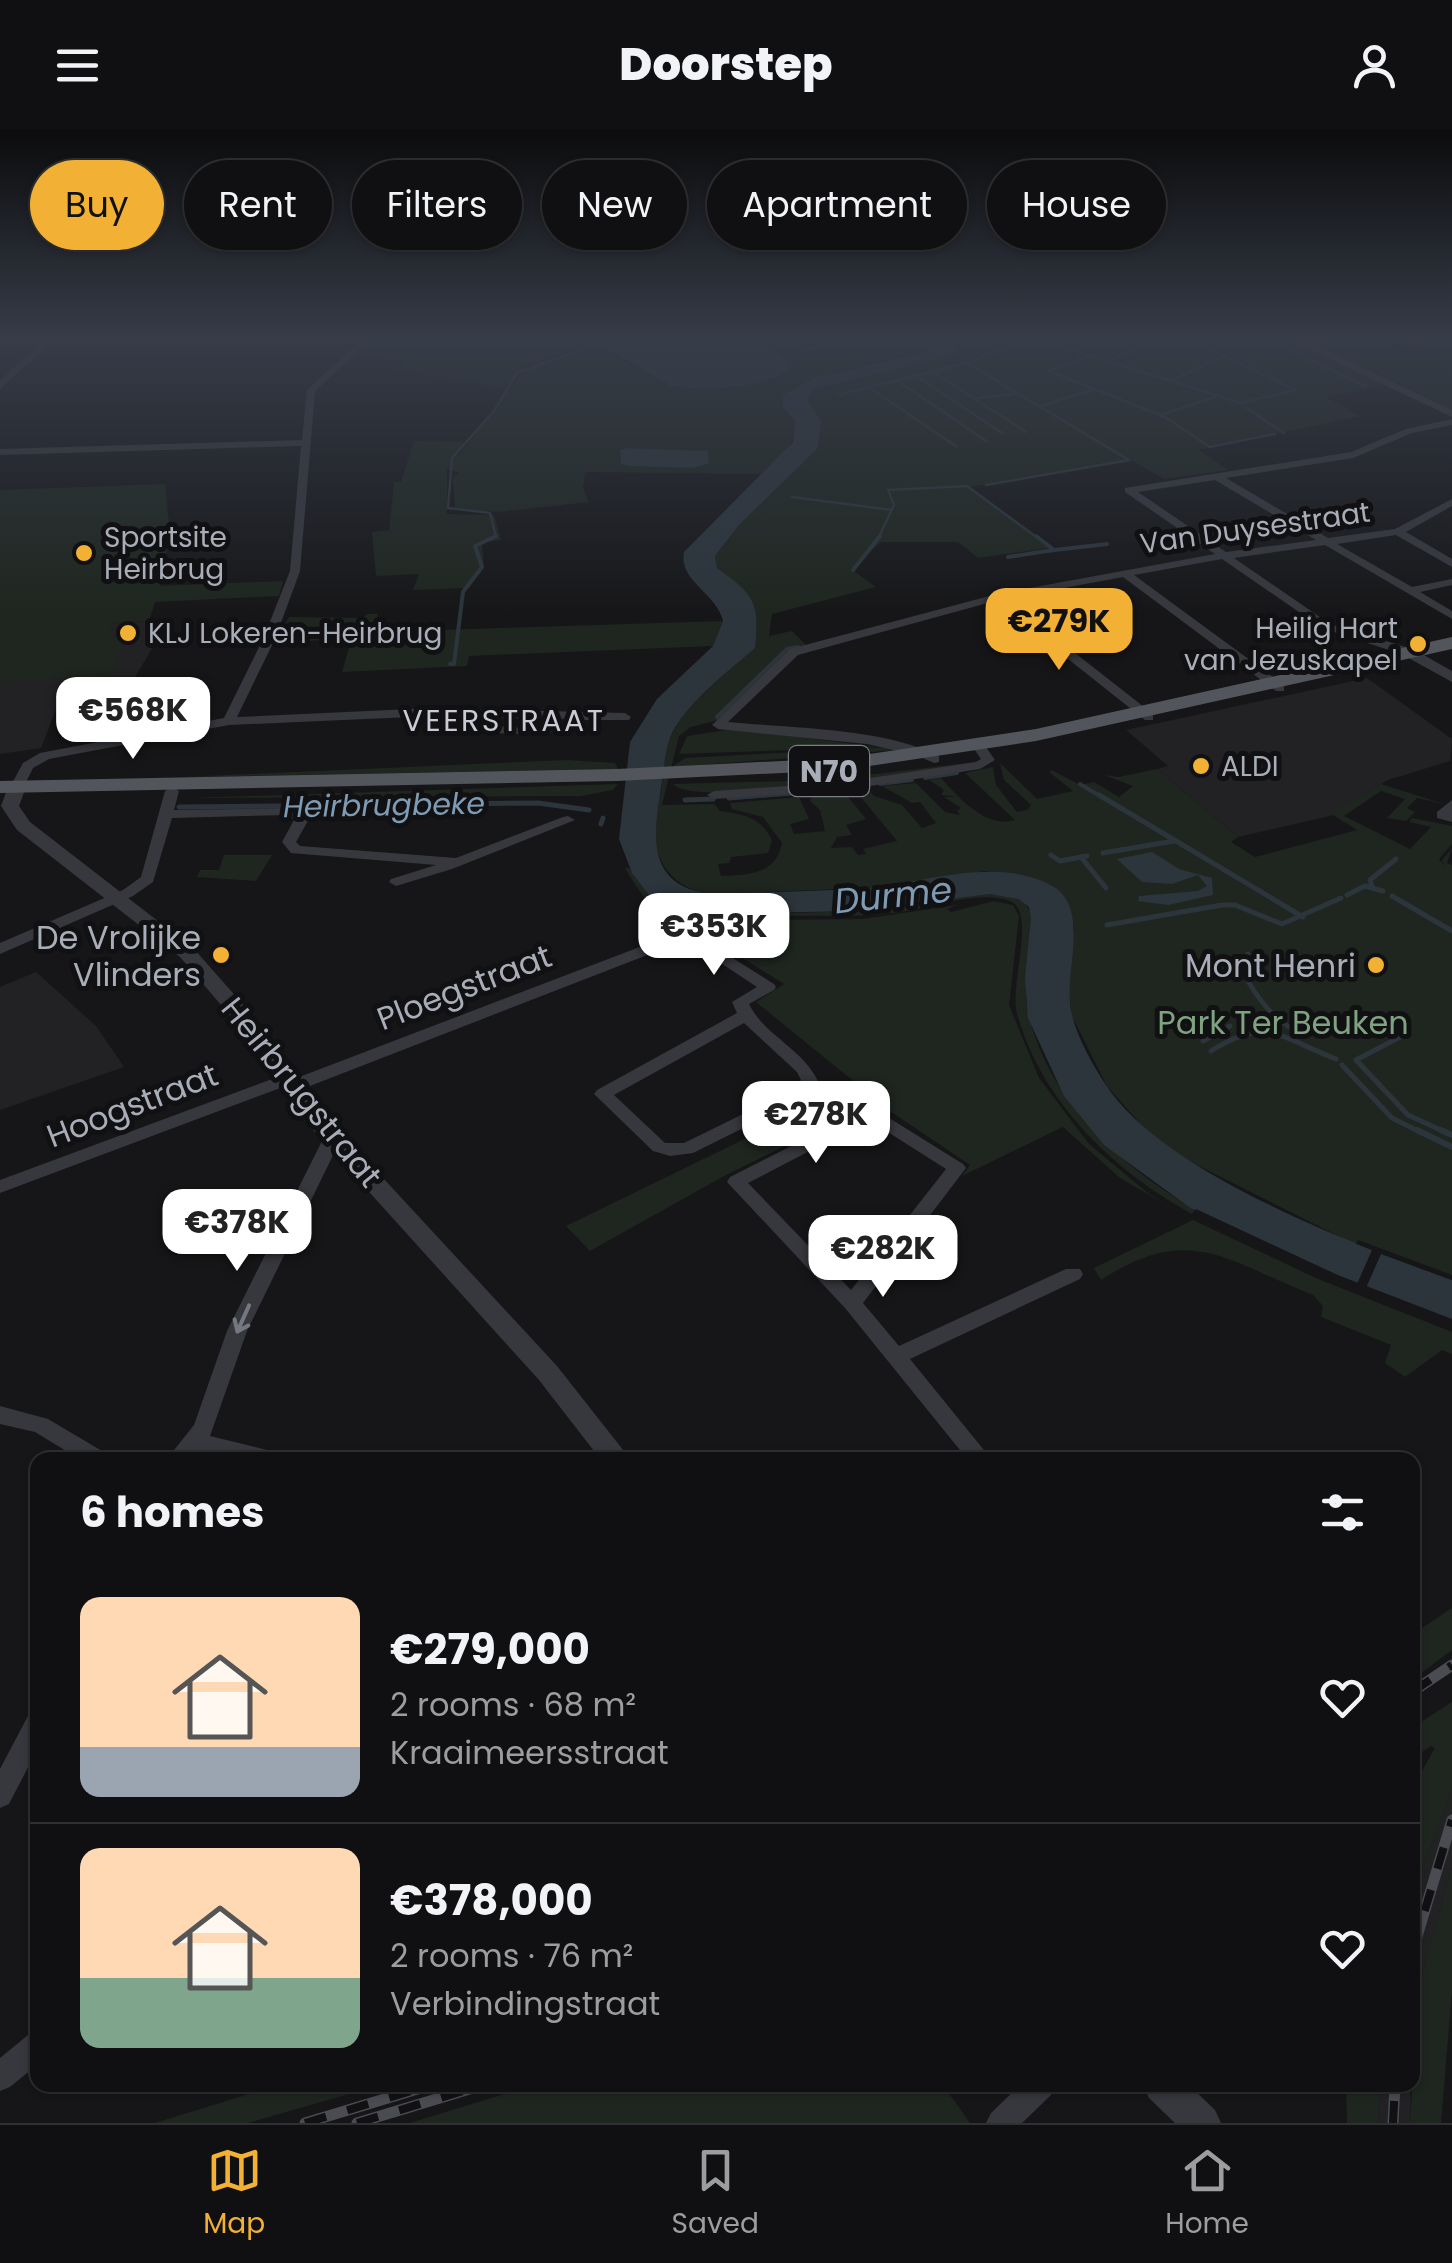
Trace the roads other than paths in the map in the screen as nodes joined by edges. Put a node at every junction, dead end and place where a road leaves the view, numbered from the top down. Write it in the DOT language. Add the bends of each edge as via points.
graph roads {
  1 [pos="308,430"];
  2 [pos="1414,430"];
  3 [pos="307,443"];
  4 [pos="0,452"];
  5 [pos="1214,475"];
  6 [pos="1449,506"];
  7 [pos="1398,532"];
  8 [pos="1333,544"];
  9 [pos="1224,556"];
  10 [pos="1452,564"];
  11 [pos="1124,573"];
  12 [pos="1452,582"];
  13 [pos="1410,591"];
  14 [pos="997,597"];
  15 [pos="1452,616"];
  16 [pos="1452,646"];
  17 [pos="1413,655"];
  18 [pos="1452,677"];
  19 [pos="1276,685"];
  20 [pos="1145,715"];
  21 [pos="625,717"];
  22 [pos="229,721"];
  23 [pos="981,749"];
  24 [pos="932,757"];
  25 [pos="617,777"];
  26 [pos="8,790"];
  27 [pos="172,790"];
  28 [pos="714,795"];
  29 [pos="167,814"];
  30 [pos="568,820"];
  31 [pos="457,862"];
  32 [pos="396,882"];
  33 [pos="116,898"];
  34 [pos="0,949"];
  35 [pos="745,1015"];
  36 [pos="288,1083"];
  37 [pos="333,1137"];
  38 [pos="0,1188"];
  39 [pos="1073,1274"];
  40 [pos="852,1303"];
  41 [pos="897,1356"];
  42 [pos="0,1414"];
  43 [pos="195,1441"];
  44 [pos="86,1452"];
  45 [pos="185,1452"];
  46 [pos="239,1452"];
  47 [pos="611,1452"];
  48 [pos="975,1452"];
  49 [pos="30,1737"];
  50 [pos="0,1794"];
  51 [pos="30,2052"];
  52 [pos="0,2077"];
  53 [pos="1034,2092"];
  54 [pos="1169,2092"];
  55 [pos="1001,2123"];
  56 [pos="1202,2123"];
  1 -- 3 [label="street"];
  2 -- 5 [label="street" via="1353,455"];
  3 -- 4 [label="street"];
  3 -- 22 [label="street" via="296,571"];
  5 -- 8 [label="street"];
  5 -- 9 [label="street" via="1129,490"];
  6 -- 7 [label="street, Van Duysestraat"];
  7 -- 8 [label="street, Van Duysestraat"];
  7 -- 10 [label="street"];
  8 -- 9 [label="street, Van Duysestraat"];
  8 -- 13 [label="street"];
  9 -- 11 [label="street, Van Duysestraat"];
  9 -- 17 [label="street" via="1326,626"];
  11 -- 14 [label="street, Van Duysestraat"];
  11 -- 19 [label="street"];
  12 -- 13 [label="street"];
  13 -- 15 [label="street"];
  14 -- 20 [label="street"];
  14 -- 24 [label="street, Van Duysestraat" via="794,652 718,725"];
  16 -- 17 [label="main road, N70"];
  17 -- 18 [label="street"];
  17 -- 19 [label="main road, N70"];
  19 -- 20 [label="main road, N70"];
  20 -- 23 [label="main road, N70"];
  21 -- 22 [label="street" via="574,716 568,727 503,728 418,712"];
  22 -- 26 [label="street" via="45,756"];
  23 -- 24 [label="main road, N70"];
  23 -- 28 [label="street" via="988,760 980,765 918,776"];
  24 -- 25 [label="main road, N70" via="790,774"];
  25 -- 26 [label="main road, N70"];
  25 -- 27 [label="main road, N70"];
  26 -- 27 [label="main road, N70"];
  26 -- 33 [label="street, Heirbrugstraat" via="23,826"];
  27 -- 29 [label="street"];
  29 -- 31 [label="street" via="290,811 302,818 289,845 296,850"];
  29 -- 33 [label="street" via="148,878"];
  30 -- 31 [label="street"];
  31 -- 32 [label="street"];
  33 -- 34 [label="street"];
  33 -- 36 [label="street, Heirbrugstraat" via="186,953"];
  35 -- 35 [label="street" via="650,1068 603,1094 670,1150 687,1149 800,1092 810,1080 806,1069 756,1032"];
  35 -- 36 [label="street, Ploegstraat" via="740,1002 768,987 688,934"];
  36 -- 37 [label="street, Heirbrugstraat"];
  36 -- 38 [label="street, Hoogstraat"];
  37 -- 43 [label="street, one-way" via="237,1331"];
  37 -- 47 [label="street, Heirbrugstraat" via="548,1373"];
  39 -- 41 [label="street"];
  40 -- 40 [label="street" via="736,1182 870,1112 956,1168"];
  40 -- 41 [label="street"];
  41 -- 48 [label="street"];
  42 -- 44 [label="street" via="40,1424"];
  43 -- 45 [label="street"];
  43 -- 46 [label="street"];
  49 -- 50 [label="street"];
  51 -- 52 [label="street"];
  53 -- 55 [label="street"];
  54 -- 56 [label="street"];
}
